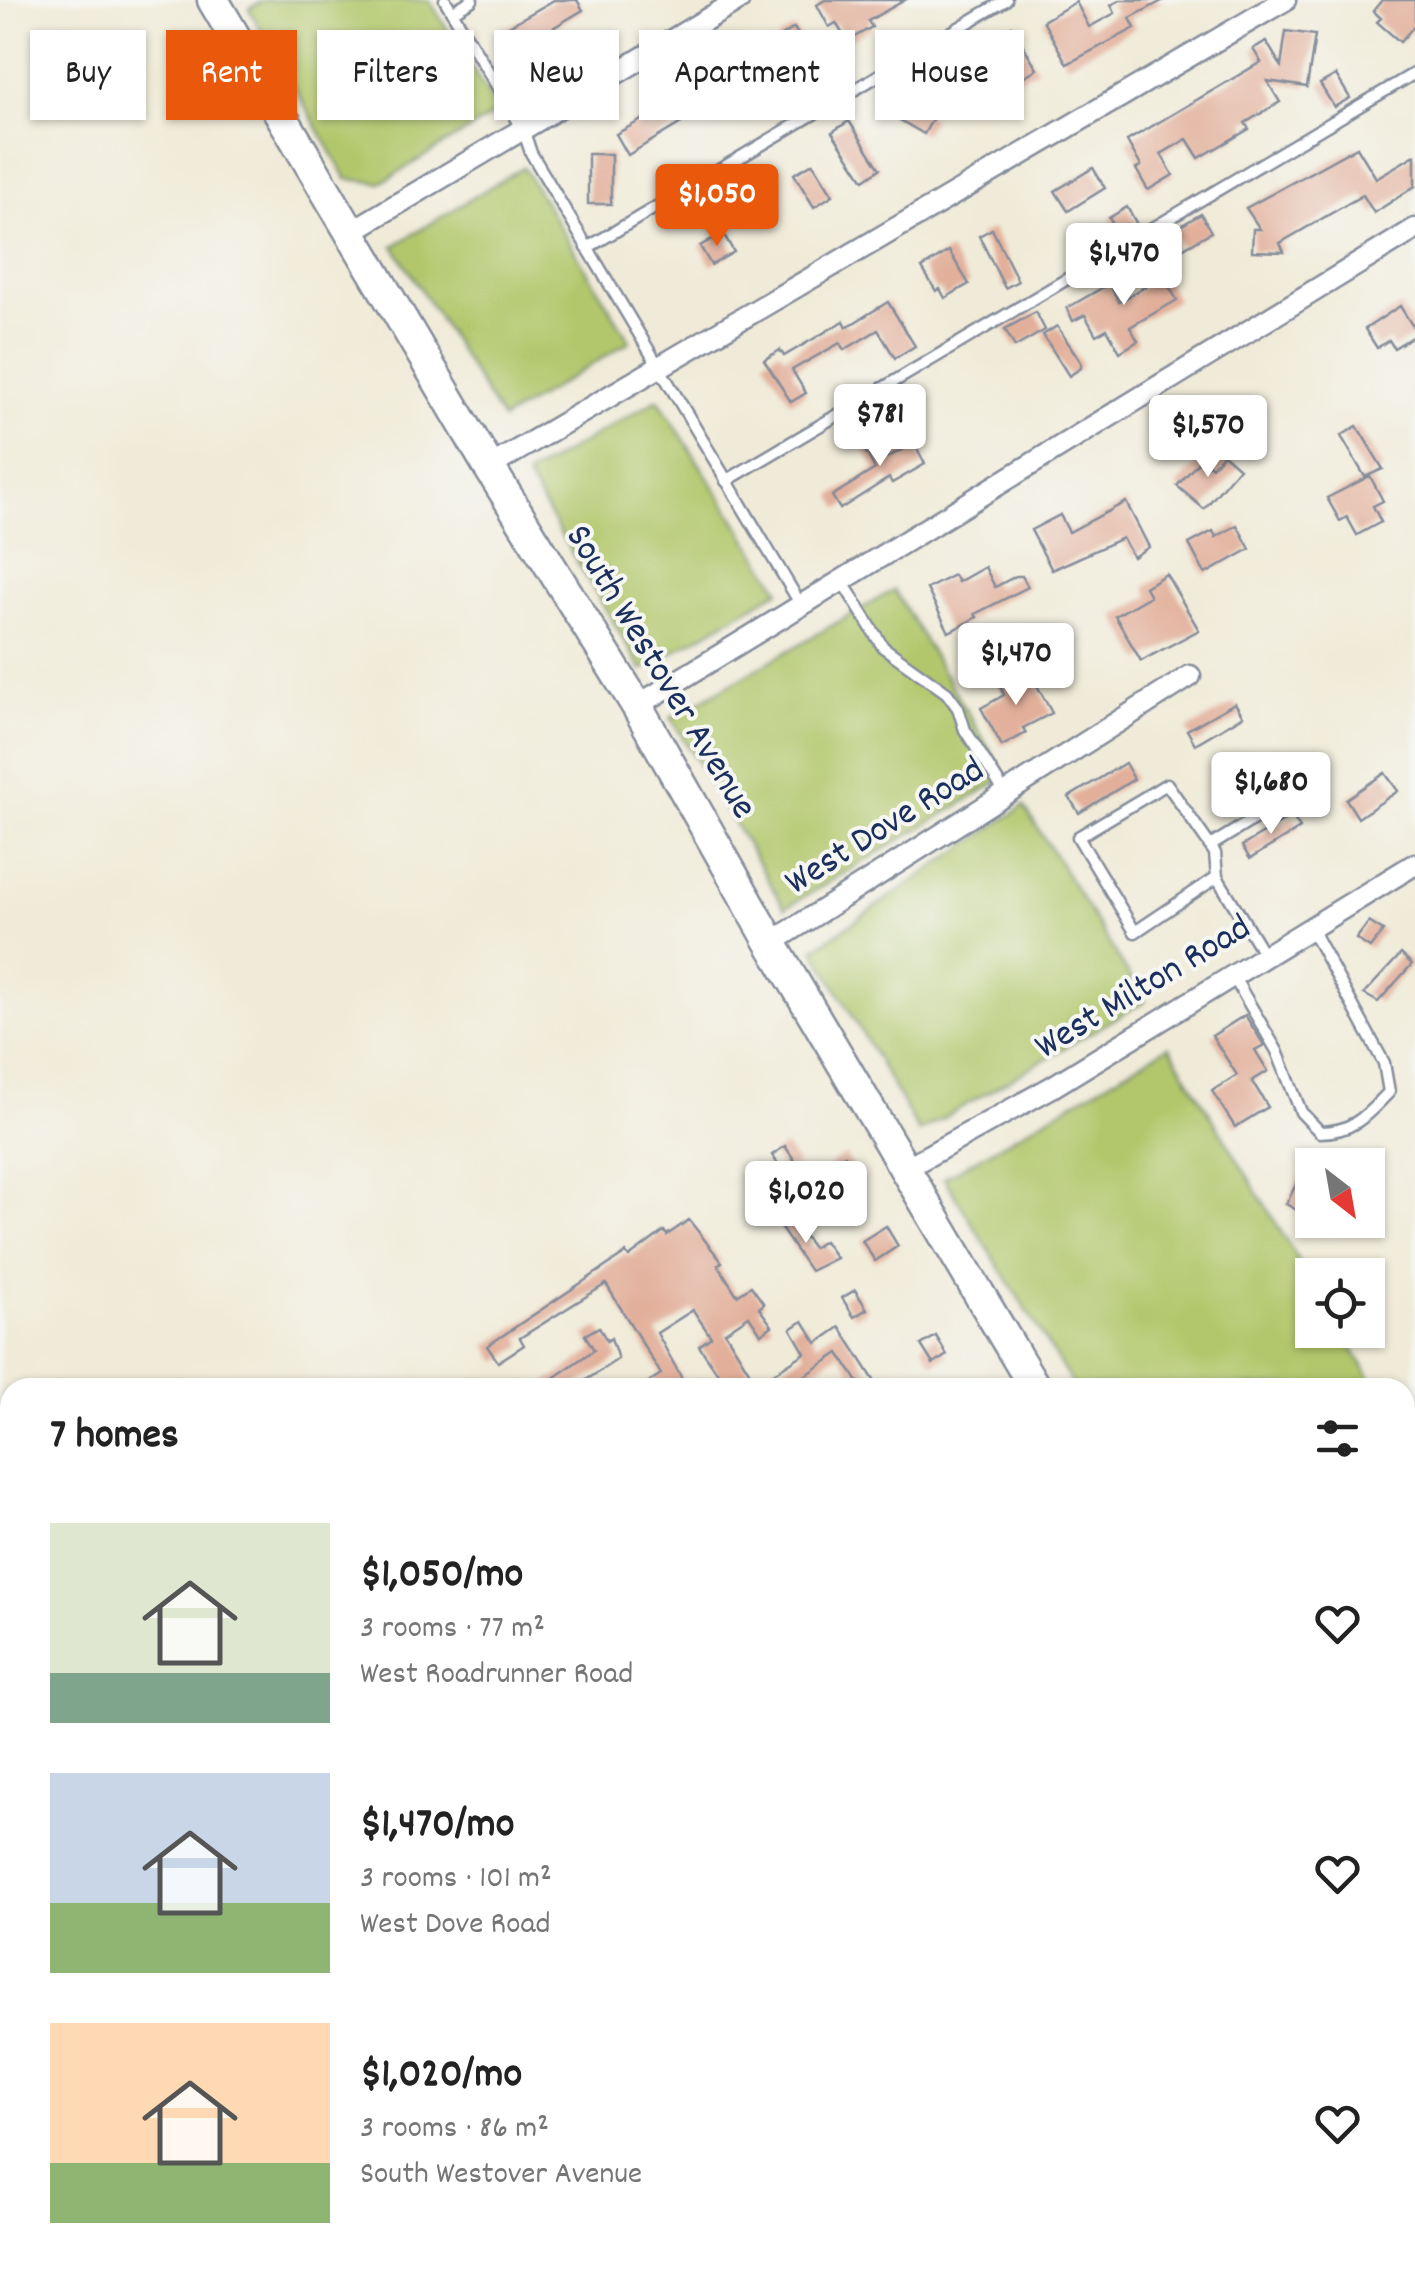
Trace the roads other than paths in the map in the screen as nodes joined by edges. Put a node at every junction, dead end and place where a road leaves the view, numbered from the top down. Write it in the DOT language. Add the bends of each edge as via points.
graph roads {
  1 [pos="212,0"];
  2 [pos="445,0"];
  3 [pos="472,0"];
  4 [pos="740,0"];
  5 [pos="1006,0"];
  6 [pos="1285,0"];
  7 [pos="452,12"];
  8 [pos="1415,73"];
  9 [pos="523,130"];
  10 [pos="1415,229"];
  11 [pos="349,233"];
  12 [pos="587,248"];
  13 [pos="658,368"];
  14 [pos="489,467"];
  15 [pos="726,481"];
  16 [pos="842,580"];
  17 [pos="801,605"];
  18 [pos="1190,676"];
  19 [pos="637,706"];
  20 [pos="1006,794"];
  21 [pos="1272,808"];
  22 [pos="1210,846"];
  23 [pos="1415,864"];
  24 [pos="1217,877"];
  25 [pos="1310,928"];
  26 [pos="771,943"];
  27 [pos="1265,956"];
  28 [pos="1233,976"];
  29 [pos="906,1168"];
  30 [pos="1029,1378"];
  1 -- 11 [label="street, South Westover Avenue"];
  2 -- 7 [label="lane"];
  3 -- 7 [label="lane"];
  4 -- 9 [label="street"];
  5 -- 12 [label="lane"];
  6 -- 13 [label="street"];
  7 -- 9 [label="lane"];
  8 -- 15 [label="lane"];
  9 -- 11 [label="street"];
  9 -- 12 [label="lane"];
  10 -- 16 [label="street"];
  11 -- 14 [label="street, South Westover Avenue"];
  12 -- 13 [label="lane"];
  13 -- 14 [label="street"];
  13 -- 15 [label="lane"];
  14 -- 19 [label="street, South Westover Avenue"];
  15 -- 17 [label="lane"];
  16 -- 17 [label="street"];
  16 -- 20 [label="lane" via="883,647 947,693"];
  17 -- 19 [label="street"];
  18 -- 20 [label="street, West Dove Road"];
  19 -- 26 [label="street, South Westover Avenue"];
  20 -- 26 [label="street, West Dove Road"];
  21 -- 22 [label="lane"];
  22 -- 24 [label="lane"];
  22 -- 24 [label="lane" via="1167,784 1078,837 1135,932"];
  23 -- 25 [label="street, West Milton Road"];
  24 -- 27 [label="lane"];
  25 -- 27 [label="street, West Milton Road"];
  25 -- 28 [label="lane" via="1384,1062 1388,1092 1343,1132 1320,1132 1301,1112 1277,1051"];
  26 -- 29 [label="street, South Westover Avenue"];
  27 -- 28 [label="street, West Milton Road"];
  28 -- 29 [label="street, West Milton Road"];
  29 -- 30 [label="street, South Westover Avenue"];
}
